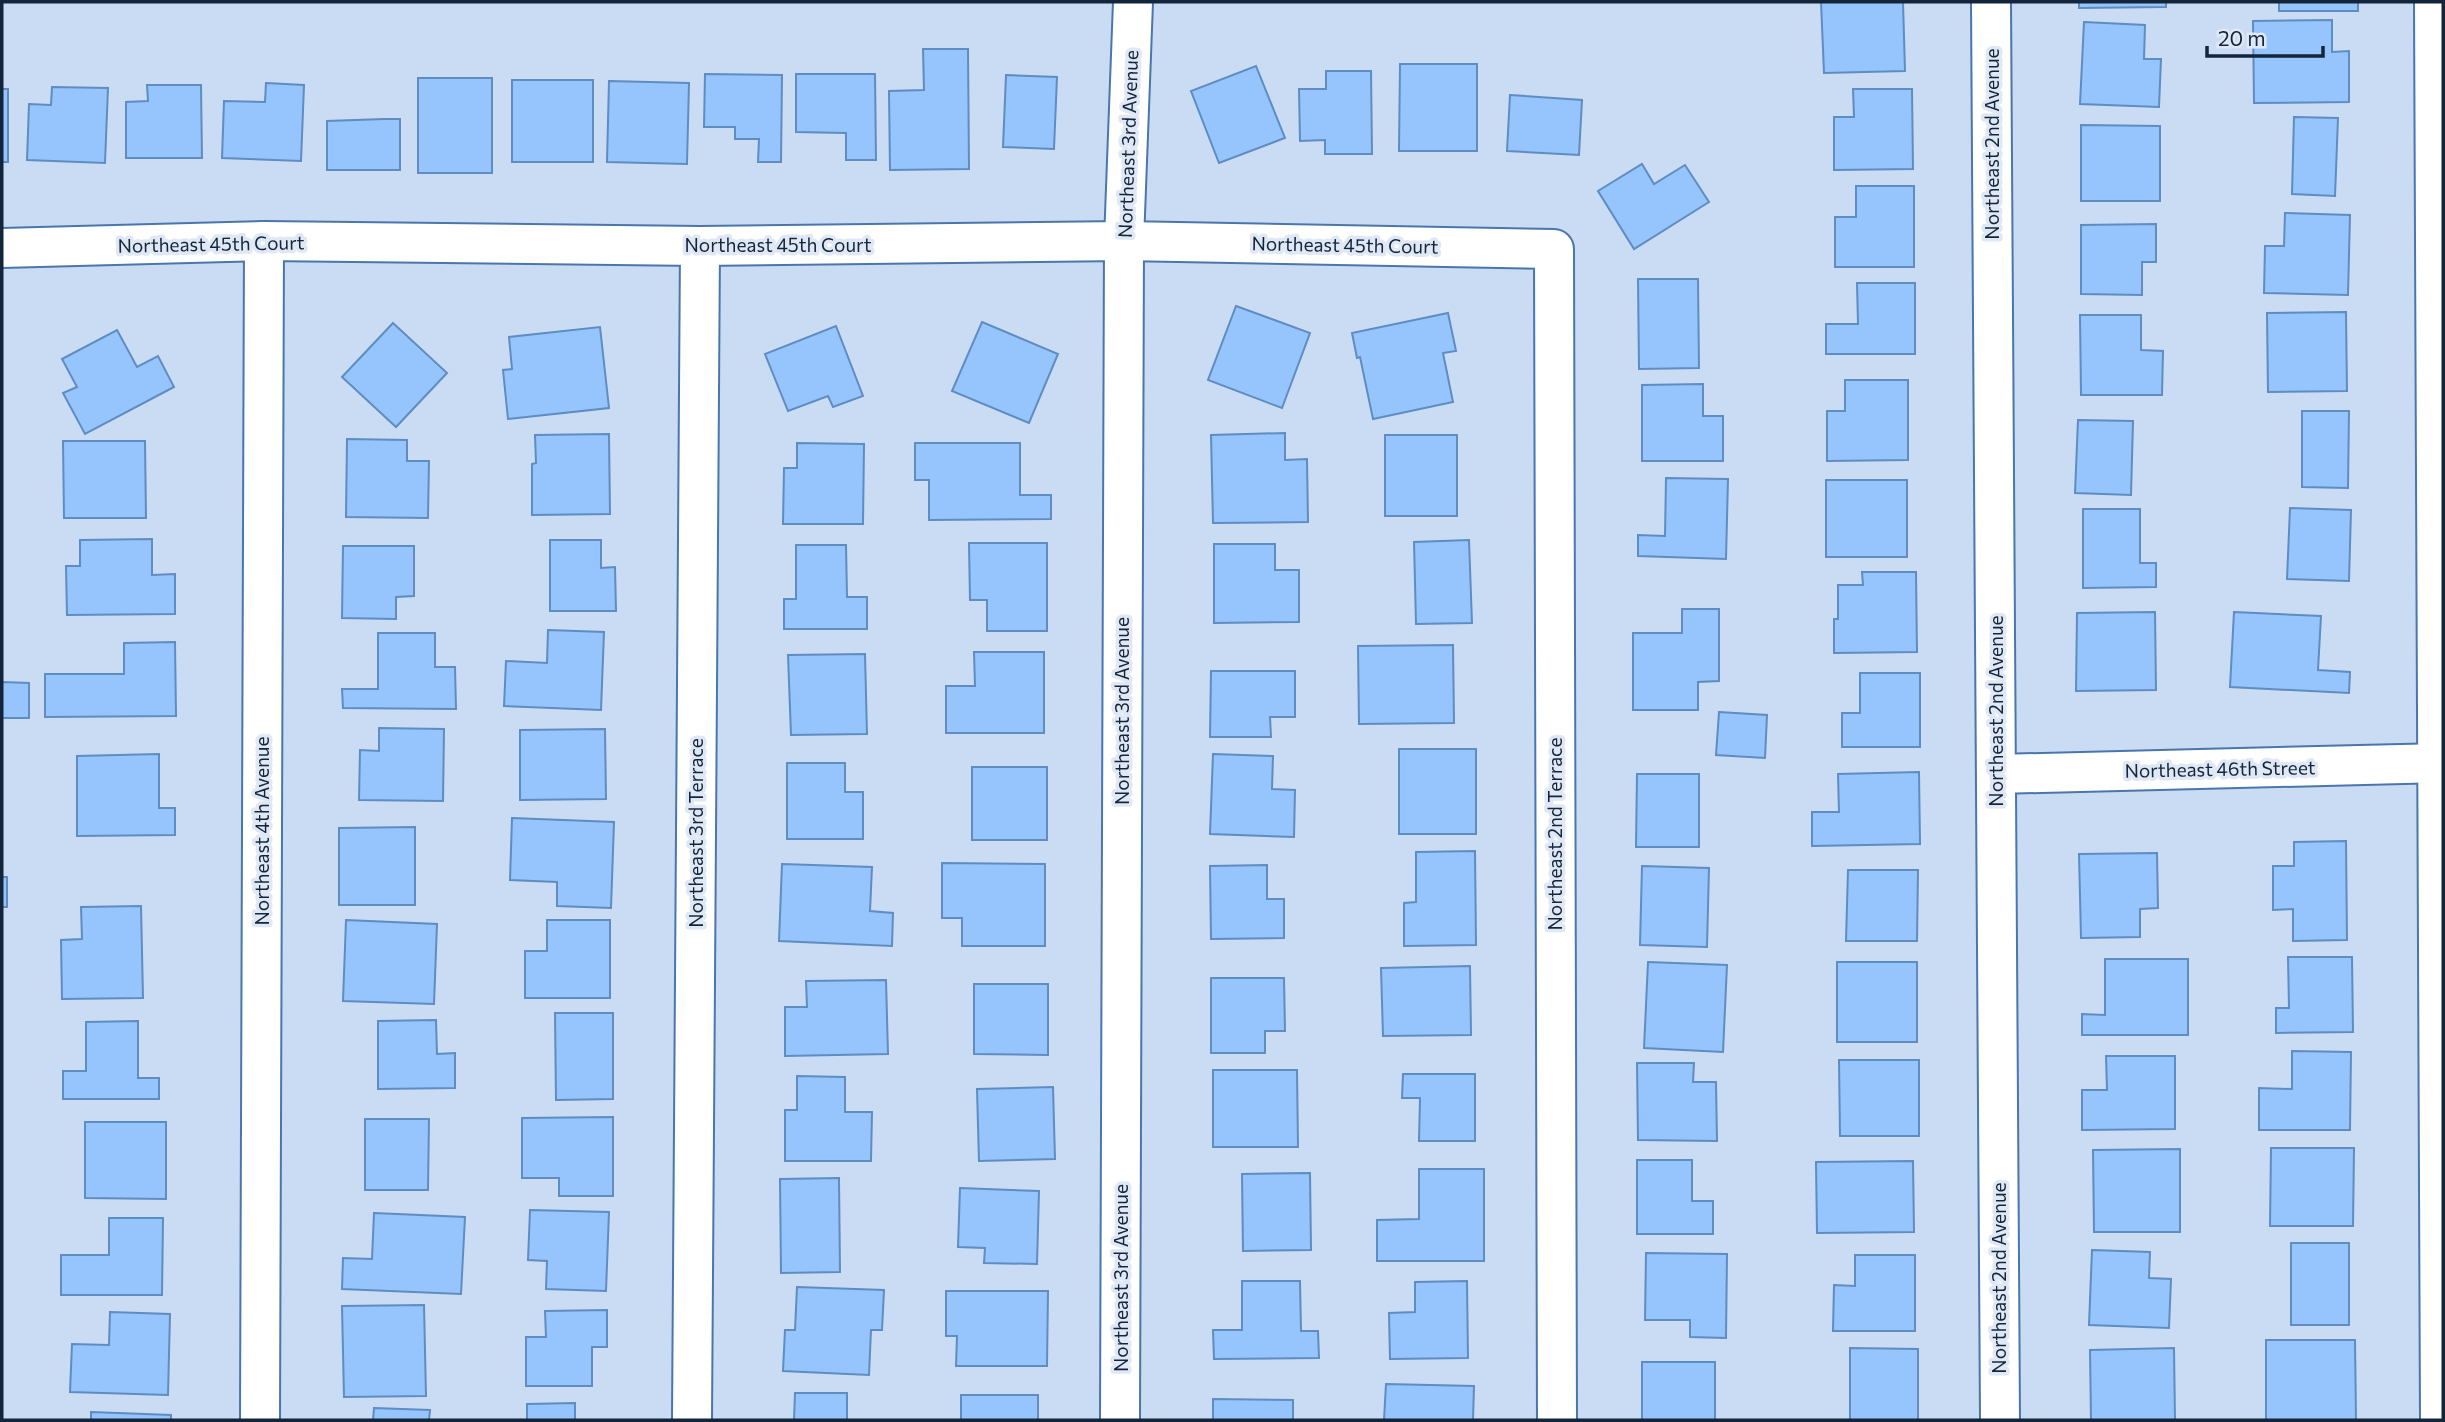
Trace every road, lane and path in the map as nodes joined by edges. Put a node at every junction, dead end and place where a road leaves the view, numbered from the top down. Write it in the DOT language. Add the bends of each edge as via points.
graph roads {
  1 [pos="1133,2"];
  2 [pos="1991,2"];
  3 [pos="2434,2"];
  4 [pos="1124,241"];
  5 [pos="264,242"];
  6 [pos="700,246"];
  7 [pos="2,248"];
  8 [pos="1554,249"];
  9 [pos="2439,288"];
  10 [pos="2440,764"];
  11 [pos="1997,774"];
  12 [pos="2441,1234"];
  13 [pos="261,1420"];
  14 [pos="692,1420"];
  15 [pos="1120,1420"];
  16 [pos="1557,1420"];
  17 [pos="2000,1420"];
  18 [pos="2440,1420"];
  1 -- 4 [label="street, Northeast 3rd Avenue"];
  2 -- 11 [label="street, Northeast 2nd Avenue"];
  3 -- 9 [label="street"];
  4 -- 6 [label="street, Northeast 45th Court"];
  4 -- 8 [label="street, Northeast 45th Court"];
  4 -- 15 [label="street, Northeast 3rd Avenue"];
  5 -- 6 [label="street, Northeast 45th Court"];
  5 -- 7 [label="street, Northeast 45th Court"];
  5 -- 13 [label="street, Northeast 4th Avenue"];
  6 -- 14 [label="street, Northeast 3rd Terrace"];
  8 -- 16 [label="street, Northeast 2nd Terrace"];
  9 -- 10 [label="street"];
  10 -- 11 [label="street, Northeast 46th Street"];
  10 -- 12 [label="street"];
  11 -- 17 [label="street, Northeast 2nd Avenue"];
  12 -- 18 [label="street"];
}
